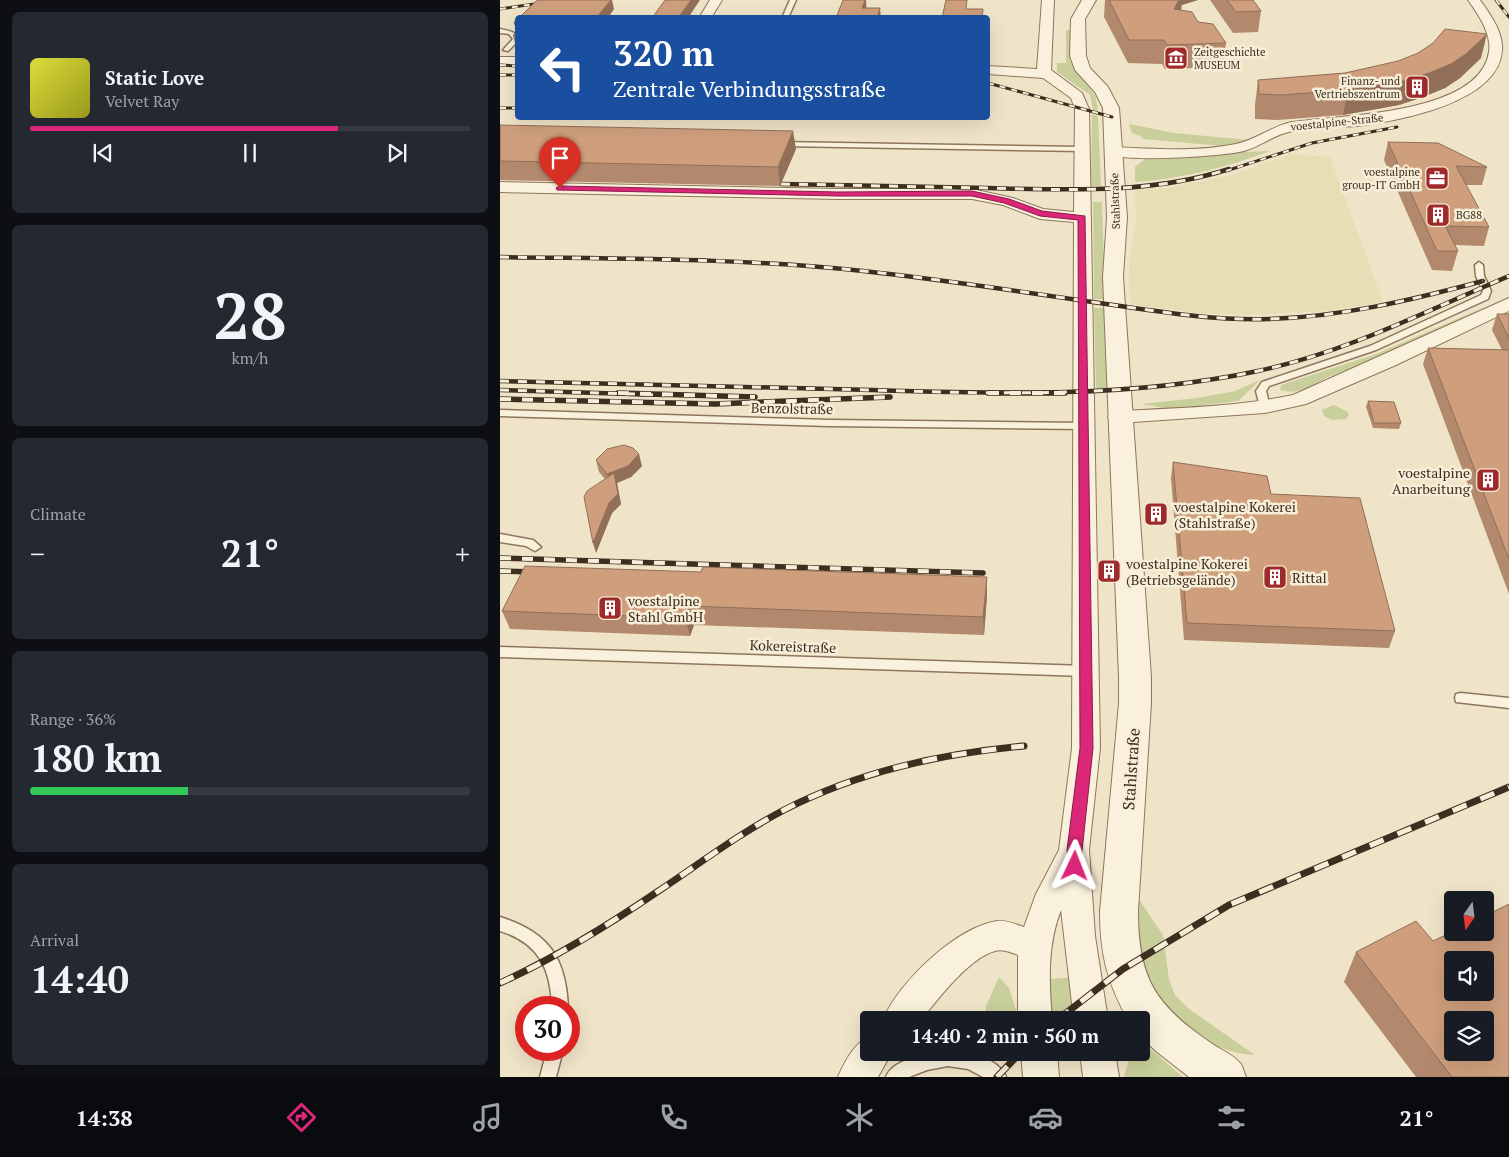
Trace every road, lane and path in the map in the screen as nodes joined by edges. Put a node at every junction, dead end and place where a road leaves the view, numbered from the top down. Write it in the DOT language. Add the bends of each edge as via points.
graph roads {
  1 [pos="716,0"];
  2 [pos="794,0"];
  3 [pos="1048,0"];
  4 [pos="1089,0"];
  5 [pos="1474,0"];
  6 [pos="707,15"];
  7 [pos="786,15"];
  8 [pos="500,31"];
  9 [pos="515,38"];
  10 [pos="515,40"];
  11 [pos="515,51"];
  12 [pos="502,53"];
  13 [pos="515,60"];
  14 [pos="990,70"];
  15 [pos="1046,74"];
  16 [pos="1112,124"];
  17 [pos="776,143"];
  18 [pos="1082,149"];
  19 [pos="1154,149"];
  20 [pos="1113,150"];
  21 [pos="1115,183"];
  22 [pos="500,187"];
  23 [pos="1082,218"];
  24 [pos="1478,265"];
  25 [pos="1509,304"];
  26 [pos="1266,406"];
  27 [pos="500,414"];
  28 [pos="1119,416"];
  29 [pos="1083,426"];
  30 [pos="500,538"];
  31 [pos="535,547"];
  32 [pos="500,652"];
  33 [pos="1086,671"];
  34 [pos="1461,698"];
  35 [pos="1509,703"];
  36 [pos="1074,850"];
  37 [pos="500,924"];
  38 [pos="1034,946"];
  39 [pos="559,996"];
  40 [pos="907,1011"];
  41 [pos="1034,1011"];
  42 [pos="1090,1011"];
  43 [pos="552,1061"];
  44 [pos="868,1061"];
  45 [pos="1040,1061"];
  46 [pos="1098,1061"];
  47 [pos="548,1077"];
  48 [pos="856,1077"];
  49 [pos="894,1077"];
  50 [pos="998,1077"];
  51 [pos="1041,1077"];
  52 [pos="1101,1077"];
  53 [pos="1225,1077"];
  1 -- 6 [label="street"];
  2 -- 7 [label="lane"];
  3 -- 15 [label="street"];
  4 -- 16 [label="street, Stahlstraße" via="1078,18 1078,56 1084,70 1109,101"];
  5 -- 19 [label="street, voestalpine-Straße" via="1490,27 1496,50 1491,68 1462,92 1389,116 1287,127 1254,143 1221,150"];
  8 -- 9 [label="lane" via="511,33"];
  10 -- 12 [label="lane"];
  11 -- 12 [label="lane"];
  12 -- 13 [label="street"];
  14 -- 15 [label="street"];
  15 -- 18 [label="street" via="1072,90 1081,101"];
  16 -- 19 [label="street, voestalpine-Straße" via="1130,138"];
  16 -- 20 [label="street, Stahlstraße"];
  17 -- 18 [label="lane"];
  18 -- 23 [label="street"];
  19 -- 20 [label="street, voestalpine-Straße"];
  19 -- 21 [label="street, voestalpine-Straße" via="1130,160"];
  20 -- 21 [label="street, Stahlstraße"];
  21 -- 28 [label="street, Stahlstraße" via="1113,277"];
  22 -- 23 [label="street" via="972,194 998,198 1040,214"];
  23 -- 29 [label="street"];
  24 -- 26 [label="lane" via="1487,291 1485,297 1374,348 1265,384 1261,391"];
  25 -- 26 [label="street" via="1320,391 1298,400"];
  26 -- 28 [label="street" via="1161,416"];
  27 -- 29 [label="lane, Benzolstraße"];
  28 -- 53 [label="street, Stahlstraße" via="1135,703 1119,945 1128,982 1141,1009 1167,1037"];
  29 -- 33 [label="street"];
  30 -- 31 [label="lane"];
  32 -- 33 [label="lane, Kokereistraße"];
  33 -- 36 [label="street" via="1086,748"];
  34 -- 35 [label="lane"];
  36 -- 38 [label="street" via="1051,893"];
  36 -- 42 [label="street" via="1079,936"];
  37 -- 39 [label="lane" via="514,927 536,940 550,959"];
  38 -- 40 [label="street" via="1000,935 987,938 944,969"];
  38 -- 41 [label="street" via="1031,968"];
  43 -- 47 [label="lane"];
  44 -- 48 [label="street"];
  45 -- 51 [label="street"];
  46 -- 52 [label="street"];
  49 -- 50 [label="lane" via="925,1061 955,1056 980,1064"];
}
